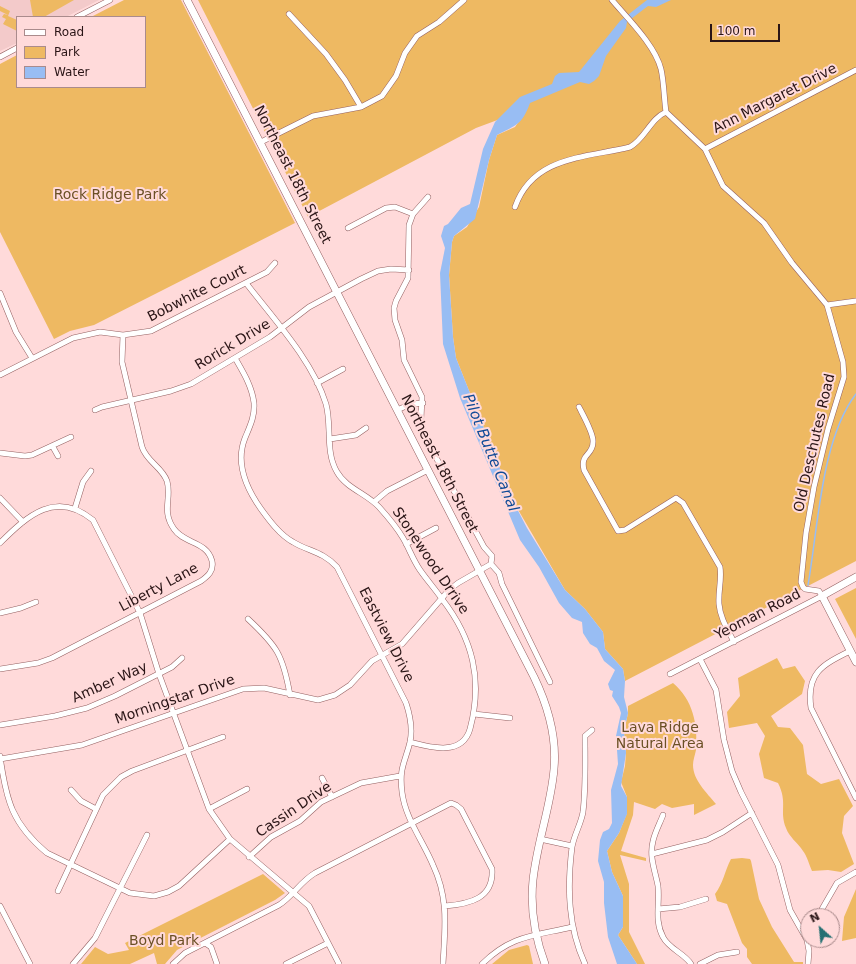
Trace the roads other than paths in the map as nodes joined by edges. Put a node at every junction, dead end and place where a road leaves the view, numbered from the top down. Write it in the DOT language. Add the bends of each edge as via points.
graph roads {
  1 [pos="110,0"];
  2 [pos="187,0"];
  3 [pos="464,0"];
  4 [pos="612,0"];
  5 [pos="289,14"];
  6 [pos="79,16"];
  7 [pos="16,49"];
  8 [pos="0,57"];
  9 [pos="856,70"];
  10 [pos="361,107"];
  11 [pos="666,112"];
  12 [pos="260,142"];
  13 [pos="705,149"];
  14 [pos="428,197"];
  15 [pos="515,207"];
  16 [pos="413,214"];
  17 [pos="348,228"];
  18 [pos="276,263"];
  19 [pos="409,270"];
  20 [pos="246,283"];
  21 [pos="337,292"];
  22 [pos="0,293"];
  23 [pos="856,301"];
  24 [pos="2,304"];
  25 [pos="828,305"];
  26 [pos="282,329"];
  27 [pos="124,335"];
  28 [pos="32,358"];
  29 [pos="235,358"];
  30 [pos="343,369"];
  31 [pos="0,375"];
  32 [pos="317,383"];
  33 [pos="132,399"];
  34 [pos="423,403"];
  35 [pos="579,407"];
  36 [pos="94,410"];
  37 [pos="397,410"];
  38 [pos="366,428"];
  39 [pos="71,437"];
  40 [pos="330,438"];
  41 [pos="53,447"];
  42 [pos="0,453"];
  43 [pos="58,456"];
  44 [pos="428,470"];
  45 [pos="91,471"];
  46 [pos="0,498"];
  47 [pos="374,502"];
  48 [pos="75,508"];
  49 [pos="23,522"];
  50 [pos="436,528"];
  51 [pos="0,543"];
  52 [pos="406,544"];
  53 [pos="492,564"];
  54 [pos="480,571"];
  55 [pos="856,577"];
  56 [pos="822,596"];
  57 [pos="443,599"];
  58 [pos="36,602"];
  59 [pos="0,613"];
  60 [pos="140,613"];
  61 [pos="248,619"];
  62 [pos="734,642"];
  63 [pos="850,651"];
  64 [pos="383,656"];
  65 [pos="182,658"];
  66 [pos="700,659"];
  67 [pos="856,662"];
  68 [pos="0,669"];
  69 [pos="159,674"];
  70 [pos="670,674"];
  71 [pos="550,682"];
  72 [pos="290,695"];
  73 [pos="173,713"];
  74 [pos="474,714"];
  75 [pos="510,718"];
  76 [pos="0,725"];
  77 [pos="592,730"];
  78 [pos="223,737"];
  79 [pos="410,742"];
  80 [pos="187,750"];
  81 [pos="0,756"];
  82 [pos="0,759"];
  83 [pos="400,776"];
  84 [pos="322,778"];
  85 [pos="247,789"];
  86 [pos="71,790"];
  87 [pos="332,796"];
  88 [pos="856,798"];
  89 [pos="96,809"];
  90 [pos="209,809"];
  91 [pos="752,813"];
  92 [pos="663,815"];
  93 [pos="412,823"];
  94 [pos="147,835"];
  95 [pos="230,839"];
  96 [pos="540,839"];
  97 [pos="572,846"];
  98 [pos="652,854"];
  99 [pos="249,856"];
  100 [pos="69,864"];
  101 [pos="856,872"];
  102 [pos="120,888"];
  103 [pos="58,891"];
  104 [pos="294,892"];
  105 [pos="706,899"];
  106 [pos="0,906"];
  107 [pos="445,906"];
  108 [pos="823,908"];
  109 [pos="658,909"];
  110 [pos="572,927"];
  111 [pos="800,927"];
  112 [pos="536,935"];
  113 [pos="205,943"];
  114 [pos="328,943"];
  115 [pos="808,948"];
  116 [pos="737,952"];
  117 [pos="30,964"];
  118 [pos="73,964"];
  119 [pos="173,964"];
  120 [pos="218,964"];
  121 [pos="286,964"];
  122 [pos="340,964"];
  123 [pos="443,964"];
  124 [pos="482,964"];
  125 [pos="545,964"];
  126 [pos="585,964"];
  127 [pos="692,964"];
  128 [pos="700,964"];
  129 [pos="808,964"];
  1 -- 6 [label="street"];
  2 -- 12 [label="main road, Northeast 18th Street"];
  3 -- 10 [label="street" via="439,22 417,36 405,53 396,76 382,96"];
  4 -- 11 [label="street" via="658,62"];
  5 -- 10 [label="street" via="326,54"];
  7 -- 8 [label="street"];
  9 -- 13 [label="street, Ann Margaret Drive"];
  10 -- 12 [label="street" via="312,116"];
  11 -- 13 [label="street, Old Deschutes Road"];
  11 -- 15 [label="street" via="656,118 638,142 630,147 570,160 538,172 527,183"];
  12 -- 21 [label="main road, Northeast 18th Street"];
  13 -- 25 [label="street, Old Deschutes Road" via="723,186 764,223 792,263"];
  14 -- 16 [label="street"];
  16 -- 17 [label="street" via="395,207 386,208"];
  16 -- 19 [label="street" via="409,225"];
  18 -- 20 [label="street, Bobwhite Court" via="267,272"];
  19 -- 21 [label="street, Rorick Drive" via="391,268 378,271"];
  19 -- 34 [label="street" via="405,285 396,301 394,314 402,340 404,360 421,392"];
  20 -- 26 [label="street, Stonewood Drrive"];
  20 -- 27 [label="street, Bobwhite Court" via="151,331"];
  21 -- 26 [label="street, Rorick Drive" via="309,307"];
  21 -- 37 [label="main road, Northeast 18th Street"];
  22 -- 24 [label="street"];
  23 -- 25 [label="street"];
  24 -- 28 [label="street"];
  25 -- 56 [label="street, Old Deschutes Road" via="843,362 844,377 818,468 806,533 801,582 805,589 817,590"];
  26 -- 29 [label="street, Rorick Drive"];
  26 -- 32 [label="street, Stonewood Drrive"];
  27 -- 28 [label="street, Bobwhite Court" via="86,334"];
  27 -- 33 [label="street, Liberty Lane" via="122,362"];
  28 -- 31 [label="street, Bobwhite Court"];
  29 -- 33 [label="street, Rorick Drive" via="183,388"];
  29 -- 64 [label="street, Eastview Drive" via="248,382 254,403 254,415 245,439 241,462 242,471 254,497 281,533 292,542 322,554 337,567"];
  30 -- 32 [label="street"];
  32 -- 40 [label="street, Stonewood Drrive" via="326,404"];
  33 -- 36 [label="street, Rorick Drive"];
  33 -- 60 [label="street, Liberty Lane" via="145,455 161,471 167,482 166,506 169,521 179,535 207,551 212,563 212,570 201,581"];
  34 -- 37 [label="street" via="411,404"];
  34 -- 53 [label="street" via="421,419 424,434 484,547 492,556"];
  35 -- 62 [label="street" via="594,442 592,450 583,458 584,470 618,531 626,530 676,498 683,503 720,567 720,614"];
  37 -- 44 [label="main road, Northeast 18th Street"];
  38 -- 40 [label="street" via="356,436"];
  39 -- 41 [label="street"];
  40 -- 47 [label="street, Stonewood Drrive" via="331,456 338,473 344,481"];
  41 -- 42 [label="street" via="25,456"];
  41 -- 43 [label="street"];
  44 -- 47 [label="street" via="387,491"];
  44 -- 54 [label="main road, Northeast 18th Street"];
  45 -- 48 [label="street" via="83,482"];
  46 -- 49 [label="street"];
  47 -- 52 [label="street, Stonewood Drrive" via="395,524"];
  48 -- 49 [label="street" via="47,507"];
  48 -- 60 [label="street" via="93,520 99,528"];
  49 -- 51 [label="street"];
  50 -- 52 [label="street"];
  52 -- 57 [label="street, Stonewood Drrive" via="419,569"];
  53 -- 54 [label="street, Morningstar Drive"];
  53 -- 71 [label="street" via="499,573"];
  54 -- 57 [label="street, Morningstar Drive" via="458,583"];
  54 -- 96 [label="main road, Northeast 18th Street" via="540,691 550,720 554,768"];
  55 -- 56 [label="main road, Yeoman Road"];
  56 -- 62 [label="street, Yeoman Road"];
  56 -- 63 [label="main road"];
  57 -- 64 [label="street, Morningstar Drive" via="402,644"];
  57 -- 74 [label="street, Stonewood Drrive" via="464,635 474,662"];
  58 -- 59 [label="street"];
  60 -- 68 [label="street, Liberty Lane" via="52,658"];
  60 -- 69 [label="street"];
  61 -- 72 [label="street" via="277,650 283,663"];
  62 -- 66 [label="street, Yeoman Road"];
  63 -- 67 [label="main road"];
  63 -- 88 [label="street" via="828,662 816,673 810,685 809,696 811,708"];
  64 -- 72 [label="street, Morningstar Drive" via="364,668 350,685 335,695 318,700"];
  64 -- 79 [label="street, Eastview Drive" via="406,702 410,715"];
  65 -- 69 [label="street, Amber Way" via="172,668"];
  66 -- 70 [label="street, Yeoman Road"];
  66 -- 91 [label="street" via="716,690 732,772"];
  69 -- 73 [label="street"];
  69 -- 76 [label="street, Amber Way" via="87,708"];
  72 -- 73 [label="street, Morningstar Drive" via="264,688 243,689"];
  73 -- 80 [label="street"];
  73 -- 82 [label="street, Morningstar Drive" via="82,745"];
  74 -- 75 [label="street"];
  74 -- 79 [label="street, Stonewood Drrive" via="469,733 454,746 443,749"];
  77 -- 97 [label="street" via="585,736 586,787 582,815"];
  78 -- 80 [label="street"];
  79 -- 83 [label="street, Eastview Drive"];
  80 -- 89 [label="street" via="144,765 121,777 103,795"];
  80 -- 90 [label="street"];
  81 -- 82 [label="street"];
  82 -- 100 [label="street" via="7,800 16,820 36,844"];
  83 -- 87 [label="street, Cassin Drive" via="361,783"];
  83 -- 93 [label="street, Eastview Drive" via="404,805"];
  84 -- 87 [label="street"];
  85 -- 90 [label="street"];
  86 -- 89 [label="street" via="81,801"];
  87 -- 99 [label="street, Cassin Drive" via="320,802 300,821 271,837"];
  89 -- 100 [label="street"];
  90 -- 95 [label="street"];
  91 -- 98 [label="street" via="707,840"];
  91 -- 111 [label="street" via="774,854 790,910"];
  92 -- 98 [label="street" via="653,841"];
  93 -- 104 [label="street" via="314,872"];
  93 -- 107 [label="street, Eastview Drive" via="438,877"];
  93 -- 107 [label="street" via="444,806 456,805 461,809 492,870 492,882 485,893 470,902"];
  94 -- 102 [label="street"];
  95 -- 99 [label="street"];
  95 -- 102 [label="street" via="179,886 168,892 141,896"];
  96 -- 97 [label="street"];
  96 -- 112 [label="main road, Northeast 18th Street" via="532,894"];
  97 -- 110 [label="street" via="569,894"];
  98 -- 109 [label="street" via="652,866 658,887"];
  99 -- 104 [label="street"];
  100 -- 102 [label="street"];
  100 -- 103 [label="street"];
  101 -- 108 [label="street" via="837,883"];
  102 -- 118 [label="street" via="95,938"];
  104 -- 113 [label="street" via="279,905"];
  104 -- 114 [label="street" via="309,906"];
  105 -- 109 [label="street" via="680,907"];
  106 -- 117 [label="street"];
  107 -- 123 [label="street, Eastview Drive"];
  109 -- 127 [label="street" via="658,926 663,938"];
  110 -- 112 [label="street"];
  110 -- 126 [label="street"];
  112 -- 124 [label="street" via="504,945"];
  112 -- 125 [label="main road, Northeast 18th Street"];
  113 -- 119 [label="street" via="182,955"];
  113 -- 120 [label="street" via="211,947"];
  114 -- 121 [label="street"];
  114 -- 122 [label="street"];
  115 -- 129 [label="street"];
  116 -- 128 [label="street" via="718,956"];
}
